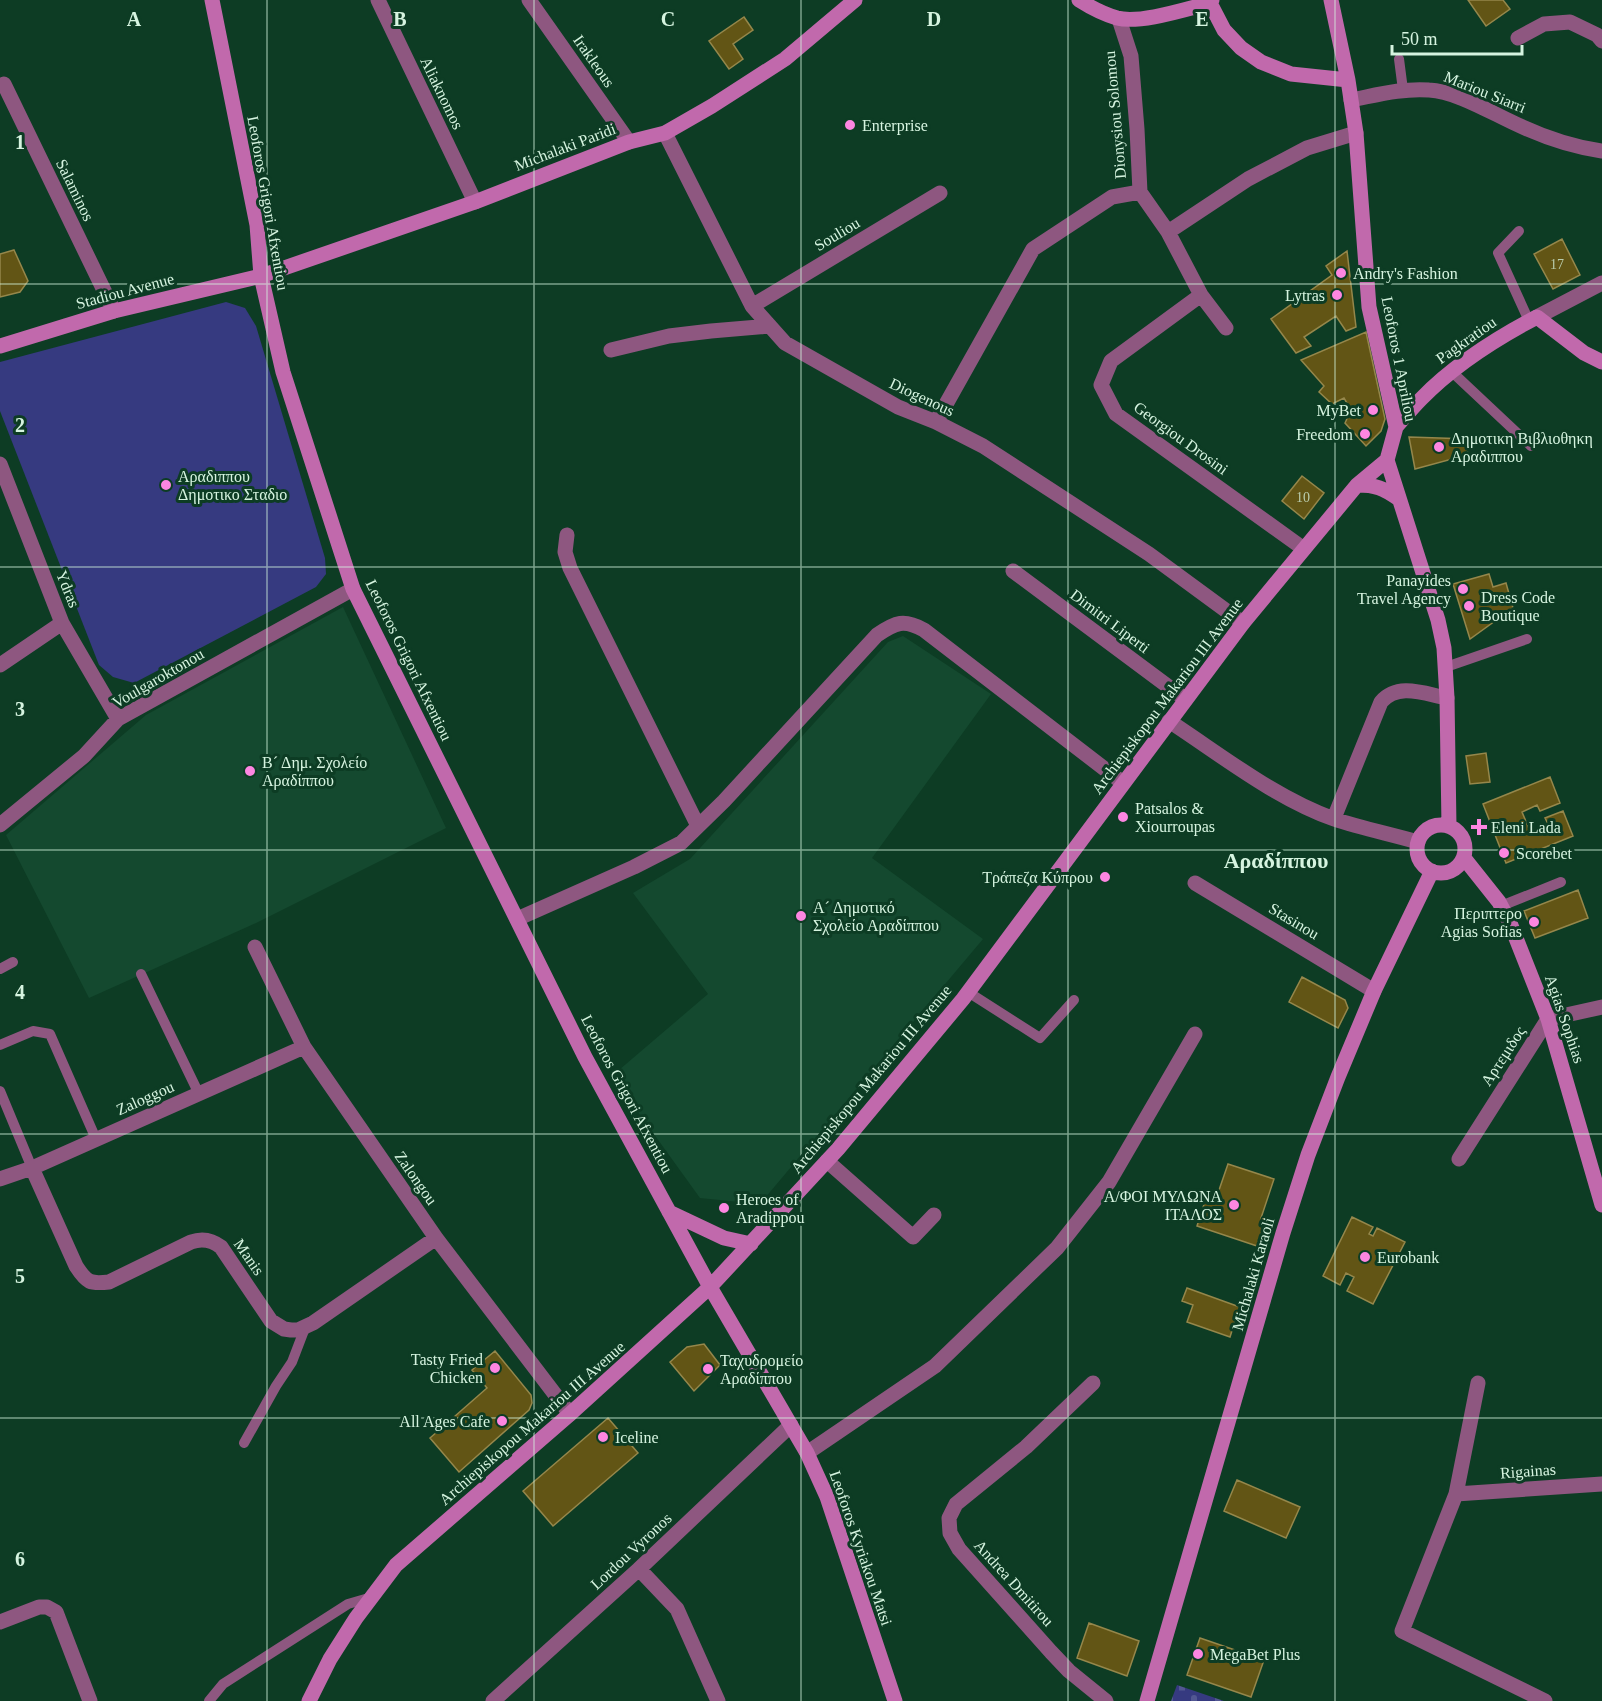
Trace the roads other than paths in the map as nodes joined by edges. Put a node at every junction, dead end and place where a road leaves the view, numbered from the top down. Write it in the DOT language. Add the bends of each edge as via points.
graph roads {
  1 [pos="212,0"];
  2 [pos="529,0"];
  3 [pos="855,0"];
  4 [pos="1079,0"];
  5 [pos="1331,0"];
  6 [pos="382,2"];
  7 [pos="1211,2"];
  8 [pos="1119,19"];
  9 [pos="1518,38"];
  10 [pos="1602,41"];
  11 [pos="1399,59"];
  12 [pos="1348,80"];
  13 [pos="2,81"];
  14 [pos="1403,90"];
  15 [pos="1351,100"];
  16 [pos="665,133"];
  17 [pos="1356,133"];
  18 [pos="629,142"];
  19 [pos="1602,151"];
  20 [pos="1140,192"];
  21 [pos="940,193"];
  22 [pos="475,202"];
  23 [pos="1519,231"];
  24 [pos="1168,232"];
  25 [pos="261,276"];
  26 [pos="1602,283"];
  27 [pos="1201,295"];
  28 [pos="752,306"];
  29 [pos="114,311"];
  30 [pos="1533,319"];
  31 [pos="770,326"];
  32 [pos="1226,328"];
  33 [pos="0,346"];
  34 [pos="610,350"];
  35 [pos="1602,362"];
  36 [pos="1451,371"];
  37 [pos="936,422"];
  38 [pos="1396,427"];
  39 [pos="1530,446"];
  40 [pos="1387,460"];
  41 [pos="1,472"];
  42 [pos="1357,486"];
  43 [pos="1399,499"];
  44 [pos="567,535"];
  45 [pos="1305,549"];
  46 [pos="1013,571"];
  47 [pos="353,590"];
  48 [pos="62,623"];
  49 [pos="1243,623"];
  50 [pos="1527,639"];
  51 [pos="0,665"];
  52 [pos="1446,667"];
  53 [pos="1447,698"];
  54 [pos="1185,699"];
  55 [pos="118,719"];
  56 [pos="1169,721"];
  57 [pos="1123,783"];
  58 [pos="1334,818"];
  59 [pos="0,825"];
  60 [pos="698,826"];
  61 [pos="1449,826"];
  62 [pos="1418,842"];
  63 [pos="1464,858"];
  64 [pos="1432,871"];
  65 [pos="1561,882"];
  66 [pos="1195,883"];
  67 [pos="1501,906"];
  68 [pos="517,919"];
  69 [pos="255,947"];
  70 [pos="13,962"];
  71 [pos="0,969"];
  72 [pos="141,974"];
  73 [pos="1374,991"];
  74 [pos="968,992"];
  75 [pos="1074,1000"];
  76 [pos="1602,1007"];
  77 [pos="1548,1019"];
  78 [pos="1196,1034"];
  79 [pos="0,1046"];
  80 [pos="304,1047"];
  81 [pos="0,1091"];
  82 [pos="199,1094"];
  83 [pos="96,1139"];
  84 [pos="1459,1159"];
  85 [pos="827,1161"];
  86 [pos="32,1168"];
  87 [pos="0,1179"];
  88 [pos="1602,1205"];
  89 [pos="669,1212"];
  90 [pos="934,1215"];
  91 [pos="436,1238"];
  92 [pos="751,1244"];
  93 [pos="710,1287"];
  94 [pos="305,1328"];
  95 [pos="1092,1383"];
  96 [pos="1478,1383"];
  97 [pos="570,1414"];
  98 [pos="791,1425"];
  99 [pos="244,1443"];
  100 [pos="807,1453"];
  101 [pos="1602,1484"];
  102 [pos="1456,1494"];
  103 [pos="639,1569"];
  104 [pos="372,1597"];
  105 [pos="0,1622"];
  106 [pos="90,1701"];
  107 [pos="209,1701"];
  108 [pos="309,1701"];
  109 [pos="493,1701"];
  110 [pos="718,1701"];
  111 [pos="895,1701"];
  112 [pos="1106,1701"];
  113 [pos="1147,1701"];
  114 [pos="1545,1701"];
  1 -- 25 [label="main road, Leoforos Grigori Afxentiou" via="257,225"];
  2 -- 18 [label="street, Irakleous"];
  3 -- 16 [label="main road, Michalaki Paridi" via="784,59"];
  4 -- 8 [label="main road"];
  5 -- 12 [label="main road, Leoforos 1 Apriliou"];
  6 -- 22 [label="street, Aliaknomos"];
  7 -- 8 [label="main road" via="1150,18"];
  7 -- 12 [label="main road" via="1224,30 1261,62 1291,74"];
  8 -- 20 [label="street, Dionysiou Solomou" via="1131,56"];
  9 -- 10 [label="street" via="1544,24 1570,22"];
  11 -- 14 [label="lane"];
  12 -- 15 [label="main road, Leoforos 1 Apriliou"];
  13 -- 29 [label="street, Salaminos"];
  14 -- 15 [label="street, Mariou Siarri"];
  14 -- 19 [label="street, Mariou Siarri" via="1431,90 1457,97 1517,125"];
  15 -- 17 [label="main road, Leoforos 1 Apriliou"];
  16 -- 18 [label="main road, Michalaki Paridi"];
  16 -- 28 [label="street, Diogenous"];
  17 -- 24 [label="street" via="1307,148 1258,174"];
  17 -- 38 [label="main road, Leoforos 1 Apriliou" via="1369,307"];
  18 -- 22 [label="main road, Michalaki Paridi"];
  20 -- 24 [label="street, Dionysiou Solomou"];
  20 -- 37 [label="street" via="1112,197 1034,249"];
  21 -- 28 [label="street, Souliou"];
  22 -- 25 [label="main road, Michalaki Paridi"];
  23 -- 30 [label="lane" via="1498,253"];
  24 -- 27 [label="street, Dionysiou Solomou"];
  25 -- 29 [label="main road, Stadiou Avenue"];
  25 -- 47 [label="main road, Leoforos Grigori Afxentiou" via="284,372"];
  26 -- 30 [label="street"];
  27 -- 32 [label="street, Dionysiou Solomou"];
  27 -- 45 [label="street, Georgiou Drosini" via="1111,361 1101,385 1116,414"];
  28 -- 31 [label="street, Diogenous"];
  29 -- 33 [label="main road, Stadiou Avenue"];
  30 -- 35 [label="main road"];
  30 -- 36 [label="main road, Pagkratiou" via="1498,337"];
  31 -- 34 [label="street" via="669,336"];
  31 -- 37 [label="street, Diogenous" via="785,343 857,385"];
  36 -- 38 [label="main road, Pagkratiou"];
  36 -- 39 [label="lane"];
  37 -- 49 [label="street, Diogenous" via="983,446 1149,554"];
  38 -- 40 [label="main road, Leoforos 1 Apriliou"];
  40 -- 42 [label="main road, Archiepiskopou Makariou III Avenue"];
  40 -- 43 [label="main road"];
  41 -- 48 [label="street, Ydras"];
  42 -- 43 [label="main road" via="1383,488"];
  42 -- 45 [label="main road, Archiepiskopou Makariou III Avenue"];
  43 -- 52 [label="main road" via="1438,620"];
  44 -- 60 [label="street" via="565,552 570,568"];
  45 -- 49 [label="main road, Archiepiskopou Makariou III Avenue"];
  46 -- 54 [label="street, Dimitri Liperti"];
  47 -- 55 [label="street, Voulgaroktonou"];
  47 -- 68 [label="main road, Leoforos Grigori Afxentiou"];
  48 -- 51 [label="street"];
  48 -- 55 [label="street, Ydras"];
  49 -- 54 [label="main road, Archiepiskopou Makariou III Avenue"];
  50 -- 52 [label="lane"];
  52 -- 53 [label="main road"];
  53 -- 58 [label="street" via="1405,690 1387,695"];
  53 -- 61 [label="main road"];
  54 -- 56 [label="main road, Archiepiskopou Makariou III Avenue"];
  55 -- 59 [label="street, Voulgaroktonou" via="84,756"];
  56 -- 57 [label="main road, Archiepiskopou Makariou III Avenue"];
  56 -- 58 [label="street" via="1269,786"];
  57 -- 60 [label="street" via="924,630 900,623 877,635"];
  57 -- 74 [label="main road, Archiepiskopou Makariou III Avenue"];
  58 -- 62 [label="street"];
  60 -- 68 [label="street" via="681,843"];
  61 -- 62 [label="main road" via="1441,824 1427,829"];
  61 -- 63 [label="main road" via="1465,842"];
  62 -- 64 [label="main road" via="1418,856"];
  63 -- 64 [label="main road" via="1447,872"];
  63 -- 67 [label="main road, Agias Sophias"];
  64 -- 73 [label="main road, Michalaki Karaoli"];
  65 -- 67 [label="lane"];
  66 -- 73 [label="street, Stasinou"];
  67 -- 77 [label="main road, Agias Sophias"];
  68 -- 89 [label="main road, Leoforos Grigori Afxentiou" via="585,1057"];
  69 -- 80 [label="street, Zalongou"];
  70 -- 71 [label="lane"];
  72 -- 82 [label="lane"];
  73 -- 113 [label="main road, Michalaki Karaoli" via="1308,1155 1283,1233"];
  74 -- 75 [label="lane" via="1040,1038"];
  74 -- 85 [label="main road, Archiepiskopou Makariou III Avenue"];
  76 -- 77 [label="street, Αρτεμιδος"];
  77 -- 84 [label="street, Αρτεμιδος"];
  77 -- 88 [label="main road, Agias Sophias"];
  78 -- 100 [label="street" via="1109,1182 1057,1248 935,1366"];
  79 -- 83 [label="lane" via="33,1031 50,1034"];
  80 -- 82 [label="street, Zaloggou"];
  80 -- 91 [label="street, Zalongou"];
  81 -- 86 [label="lane"];
  82 -- 83 [label="street, Zaloggou"];
  83 -- 86 [label="street, Zaloggou"];
  85 -- 90 [label="street" via="913,1237"];
  85 -- 92 [label="main road, Archiepiskopou Makariou III Avenue"];
  86 -- 87 [label="street, Zaloggou"];
  86 -- 94 [label="street, Manis" via="76,1266 87,1280 109,1282 191,1242 204,1240 221,1247 271,1322 284,1329"];
  89 -- 92 [label="main road" via="724,1238"];
  89 -- 93 [label="main road, Leoforos Grigori Afxentiou"];
  91 -- 94 [label="street"];
  91 -- 97 [label="street, Zalongou"];
  92 -- 93 [label="main road, Archiepiskopou Makariou III Avenue"];
  93 -- 97 [label="main road, Archiepiskopou Makariou III Avenue"];
  93 -- 98 [label="main road, Leoforos Kyriakou Matsi"];
  94 -- 99 [label="lane" via="292,1362"];
  95 -- 112 [label="street, Andrea Dmitirou" via="1026,1447 956,1504 948,1518 950,1533 959,1549 1051,1652"];
  96 -- 102 [label="street"];
  97 -- 104 [label="main road, Archiepiskopou Makariou III Avenue" via="396,1565"];
  98 -- 100 [label="main road, Leoforos Kyriakou Matsi"];
  98 -- 103 [label="street, Lordou Vyronos"];
  100 -- 111 [label="main road, Leoforos Kyriakou Matsi" via="827,1497"];
  101 -- 102 [label="street, Rigainas"];
  102 -- 114 [label="street" via="1402,1631"];
  103 -- 109 [label="street, Lordou Vyronos"];
  103 -- 110 [label="street" via="677,1608"];
  104 -- 107 [label="lane" via="348,1604 223,1684"];
  104 -- 108 [label="main road, Archiepiskopou Makariou III Avenue" via="330,1659"];
  105 -- 106 [label="street" via="39,1607 47,1606 56,1612"];
}
